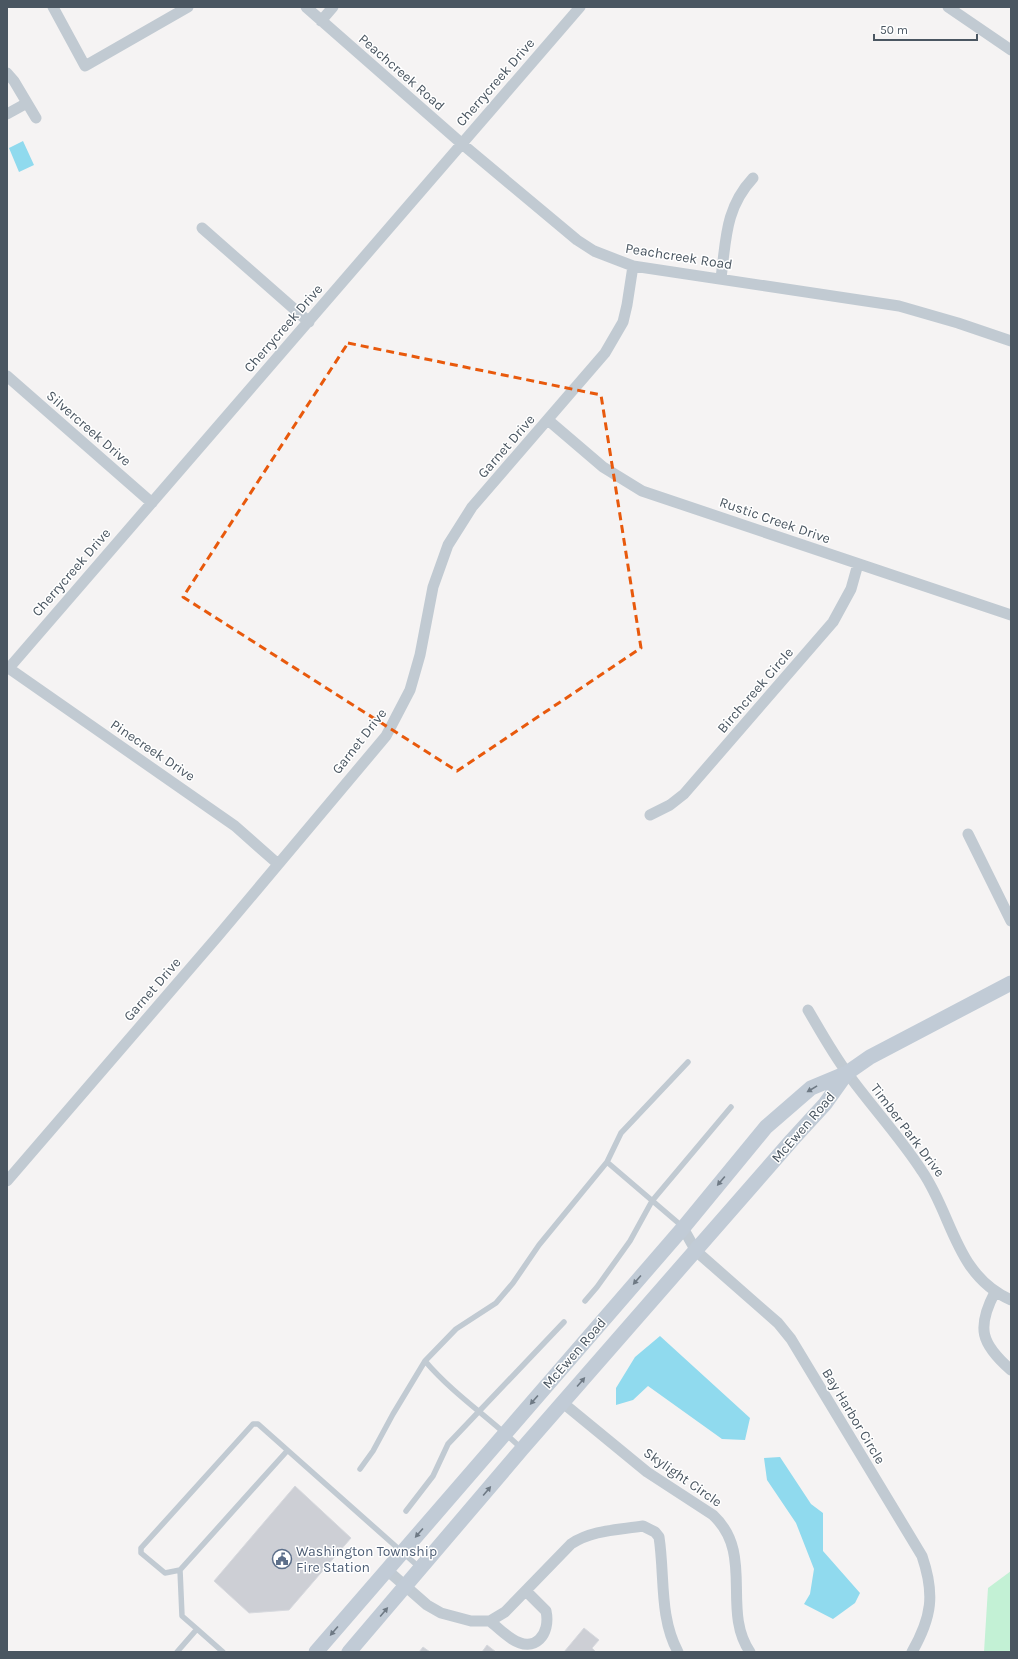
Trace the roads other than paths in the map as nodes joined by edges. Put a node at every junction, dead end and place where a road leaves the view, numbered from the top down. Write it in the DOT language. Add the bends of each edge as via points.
graph roads {
  1 [pos="53,7"];
  2 [pos="188,7"];
  3 [pos="306,7"];
  4 [pos="333,7"];
  5 [pos="580,7"];
  6 [pos="948,7"];
  7 [pos="321,21"];
  8 [pos="1011,50"];
  9 [pos="7,73"];
  10 [pos="27,103"];
  11 [pos="7,114"];
  12 [pos="36,118"];
  13 [pos="461,143"];
  14 [pos="752,178"];
  15 [pos="202,228"];
  16 [pos="633,266"];
  17 [pos="721,278"];
  18 [pos="309,322"];
  19 [pos="1011,341"];
  20 [pos="7,376"];
  21 [pos="548,420"];
  22 [pos="152,503"];
  23 [pos="858,564"];
  24 [pos="1011,615"];
  25 [pos="8,667"];
  26 [pos="650,816"];
  27 [pos="968,834"];
  28 [pos="278,864"];
  29 [pos="1011,921"];
  30 [pos="1011,983"];
  31 [pos="808,1010"];
  32 [pos="688,1062"];
  33 [pos="847,1073"];
  34 [pos="731,1107"];
  35 [pos="607,1162"];
  36 [pos="7,1181"];
  37 [pos="652,1201"];
  38 [pos="683,1228"];
  39 [pos="696,1250"];
  40 [pos="996,1292"];
  41 [pos="1011,1300"];
  42 [pos="585,1301"];
  43 [pos="564,1322"];
  44 [pos="425,1361"];
  45 [pos="1011,1370"];
  46 [pos="563,1403"];
  47 [pos="480,1410"];
  48 [pos="505,1433"];
  49 [pos="522,1449"];
  50 [pos="287,1451"];
  51 [pos="360,1469"];
  52 [pos="406,1511"];
  53 [pos="402,1552"];
  54 [pos="421,1569"];
  55 [pos="180,1570"];
  56 [pos="387,1570"];
  57 [pos="405,1586"];
  58 [pos="526,1591"];
  59 [pos="490,1621"];
  60 [pos="197,1629"];
  61 [pos="354,1650"];
  62 [pos="747,1651"];
  63 [pos="177,1652"];
  64 [pos="223,1652"];
  65 [pos="316,1652"];
  66 [pos="678,1652"];
  67 [pos="912,1652"];
  1 -- 2 [label="street" via="85,66"];
  3 -- 7 [label="street, Peachcreek Road"];
  4 -- 7 [label="street"];
  5 -- 13 [label="street, Cherrycreek Drive"];
  6 -- 8 [label="street"];
  7 -- 13 [label="street, Peachcreek Road"];
  9 -- 10 [label="street"];
  10 -- 11 [label="street"];
  10 -- 12 [label="street"];
  13 -- 16 [label="street, Peachcreek Road" via="577,240 606,257"];
  13 -- 18 [label="street, Cherrycreek Drive"];
  14 -- 17 [label="street" via="738,196 731,211"];
  15 -- 18 [label="street"];
  16 -- 17 [label="street, Peachcreek Road"];
  16 -- 21 [label="street, Garnet Drive" via="627,305 615,338"];
  17 -- 19 [label="street, Peachcreek Road" via="899,306"];
  18 -- 22 [label="street, Cherrycreek Drive"];
  20 -- 22 [label="street, Silvercreek Drive"];
  21 -- 23 [label="street, Rustic Creek Drive" via="603,467 642,491"];
  21 -- 28 [label="street, Garnet Drive" via="472,508 448,545 433,587 420,655 410,690 386,736"];
  22 -- 25 [label="street, Cherrycreek Drive"];
  23 -- 24 [label="street, Rustic Creek Drive"];
  23 -- 26 [label="street, Birchcreek Circle" via="851,589 833,622 684,794"];
  25 -- 28 [label="street, Pinecreek Drive" via="235,826"];
  27 -- 29 [label="street"];
  28 -- 36 [label="street, Garnet Drive"];
  30 -- 33 [label="street, McEwen Road" via="870,1057"];
  31 -- 33 [label="street, Timber Park Drive"];
  32 -- 35 [label="lane" via="621,1133"];
  33 -- 38 [label="street, McEwen Road, one-way" via="811,1088 766,1128"];
  33 -- 39 [label="street, McEwen Road" via="825,1104"];
  33 -- 40 [label="street, Timber Park Drive" via="922,1170 937,1196 962,1255 977,1275"];
  34 -- 37 [label="lane"];
  35 -- 37 [label="lane"];
  35 -- 44 [label="lane" via="539,1245 496,1303 456,1329"];
  37 -- 38 [label="lane"];
  37 -- 42 [label="lane" via="630,1241"];
  38 -- 39 [label="street, Bay Harbor Circle"];
  38 -- 48 [label="street, McEwen Road, one-way"];
  46 -- 39 [label="street, McEwen Road, one-way"];
  39 -- 67 [label="street, Bay Harbor Circle" via="778,1323 791,1339 922,1556 929,1575 930,1606 927,1621"];
  40 -- 41 [label="street, Timber Park Drive"];
  40 -- 45 [label="street" via="985,1310 983,1331 993,1355"];
  43 -- 47 [label="lane"];
  44 -- 47 [label="lane" via="454,1391"];
  44 -- 51 [label="lane"];
  46 -- 49 [label="street, McEwen Road"];
  46 -- 62 [label="street, Skylight Circle" via="647,1472 712,1516 728,1533 736,1577 738,1622"];
  47 -- 48 [label="lane"];
  47 -- 52 [label="lane" via="448,1444 433,1476"];
  48 -- 49 [label="lane"];
  48 -- 53 [label="street, McEwen Road, one-way"];
  54 -- 49 [label="street, McEwen Road, one-way"];
  50 -- 53 [label="lane"];
  50 -- 55 [label="lane"];
  50 -- 55 [label="lane" via="258,1424 253,1424 141,1548 141,1553 165,1573"];
  53 -- 54 [label="lane"];
  53 -- 56 [label="street, McEwen Road"];
  54 -- 57 [label="street, McEwen Road"];
  55 -- 60 [label="lane" via="182,1616"];
  56 -- 57 [label="street"];
  56 -- 65 [label="street, McEwen Road, one-way"];
  57 -- 59 [label="street" via="441,1613 471,1621"];
  61 -- 57 [label="street, McEwen Road, one-way"];
  58 -- 59 [label="street" via="505,1612"];
  58 -- 59 [label="street" via="546,1611 547,1627 538,1641 529,1644 512,1640"];
  58 -- 66 [label="street" via="571,1544 580,1538 591,1533 643,1526 649,1528 659,1538 666,1619"];
  60 -- 63 [label="lane"];
  60 -- 64 [label="lane"];
}
